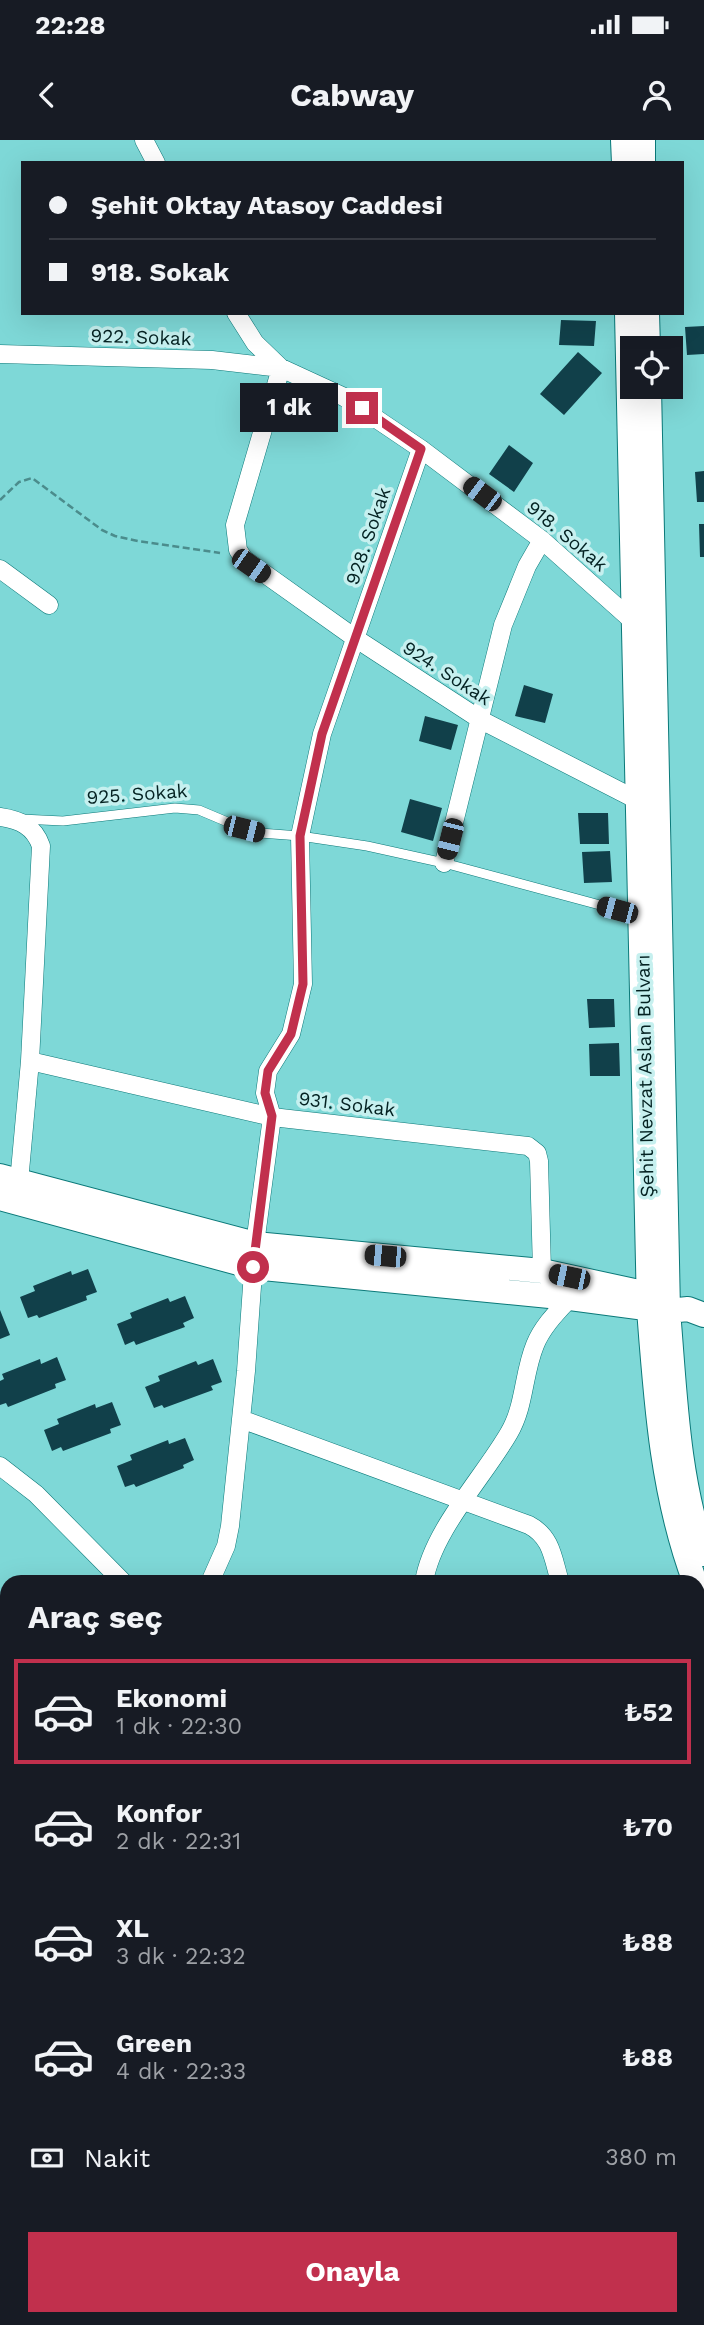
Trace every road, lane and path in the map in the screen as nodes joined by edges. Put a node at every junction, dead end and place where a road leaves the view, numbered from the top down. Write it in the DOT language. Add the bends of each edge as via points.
graph roads {
  1 [pos="144,140"];
  2 [pos="623,140"];
  3 [pos="643,140"];
  4 [pos="155,161"];
  5 [pos="624,161"];
  6 [pos="643,161"];
  7 [pos="237,315"];
  8 [pos="627,315"];
  9 [pos="647,315"];
  10 [pos="648,336"];
  11 [pos="0,354"];
  12 [pos="281,368"];
  13 [pos="649,399"];
  14 [pos="421,449"];
  15 [pos="0,500"];
  16 [pos="542,540"];
  17 [pos="241,555"];
  18 [pos="0,569"];
  19 [pos="49,605"];
  20 [pos="635,623"];
  21 [pos="355,638"];
  22 [pos="481,720"];
  23 [pos="639,801"];
  24 [pos="7,818"];
  25 [pos="300,836"];
  26 [pos="444,863"];
  27 [pos="642,917"];
  28 [pos="30,1061"];
  29 [pos="272,1116"];
  30 [pos="10,1179"];
  31 [pos="0,1198"];
  32 [pos="254,1255"];
  33 [pos="542,1271"];
  34 [pos="570,1298"];
  35 [pos="671,1306"];
  36 [pos="241,1419"];
  37 [pos="0,1466"];
  38 [pos="463,1502"];
  39 [pos="704,1553"];
  40 [pos="116,1575"];
  41 [pos="212,1575"];
  42 [pos="426,1575"];
  43 [pos="558,1575"];
  44 [pos="692,1575"];
  1 -- 4 [label="street"];
  2 -- 5 [label="main road"];
  3 -- 6 [label="main road"];
  7 -- 12 [label="street, 918. Sokak" via="255,343"];
  8 -- 20 [label="main road, Şehit Nevzat Aslan Bulvarı"];
  9 -- 10 [label="main road"];
  11 -- 12 [label="street, 922. Sokak" via="212,360"];
  12 -- 14 [label="street, 918. Sokak" via="344,397"];
  12 -- 17 [label="street" via="235,525"];
  13 -- 35 [label="main road, Şehit Nevzat Aslan Bulvarı"];
  14 -- 16 [label="street, 918. Sokak"];
  14 -- 21 [label="street, 928. Sokak"];
  15 -- 17 [label="path" via="19,482 32,478 115,536"];
  16 -- 20 [label="street, 918. Sokak"];
  16 -- 22 [label="street" via="503,625"];
  17 -- 21 [label="street, 924. Sokak"];
  18 -- 19 [label="street"];
  20 -- 23 [label="main road, Şehit Nevzat Aslan Bulvarı"];
  21 -- 22 [label="street, 924. Sokak"];
  21 -- 25 [label="street, 928. Sokak" via="322,734"];
  22 -- 23 [label="street, 924. Sokak"];
  22 -- 26 [label="street"];
  23 -- 27 [label="main road, Şehit Nevzat Aslan Bulvarı"];
  24 -- 25 [label="lane, 925. Sokak" via="63,821 175,808 199,810 260,833"];
  24 -- 28 [label="street" via="33,831 41,846"];
  25 -- 26 [label="lane, 925. Sokak"];
  25 -- 29 [label="street, 928. Sokak" via="303,984 291,1034 268,1071 265,1093"];
  26 -- 27 [label="lane, 925. Sokak"];
  27 -- 35 [label="main road, Şehit Nevzat Aslan Bulvarı"];
  28 -- 29 [label="street, 931. Sokak"];
  28 -- 30 [label="street"];
  29 -- 32 [label="street, 928. Sokak"];
  29 -- 33 [label="street, 931. Sokak" via="523,1145 537,1153"];
  30 -- 32 [label="main road"];
  31 -- 32 [label="main road"];
  32 -- 33 [label="main road"];
  32 -- 34 [label="main road"];
  32 -- 36 [label="street, 928. Sokak"];
  33 -- 35 [label="main road"];
  34 -- 35 [label="main road"];
  34 -- 38 [label="street" via="535,1345 511,1431"];
  35 -- 39 [label="main road, Şehit Nevzat Aslan Bulvarı" via="678,1423 687,1489"];
  35 -- 44 [label="main road, Şehit Nevzat Aslan Bulvarı" via="661,1444 671,1509"];
  36 -- 38 [label="street"];
  36 -- 41 [label="street, 928. Sokak" via="230,1526"];
  37 -- 40 [label="street" via="36,1494"];
  38 -- 42 [label="street" via="435,1547"];
  38 -- 43 [label="street" via="542,1532"];
}
